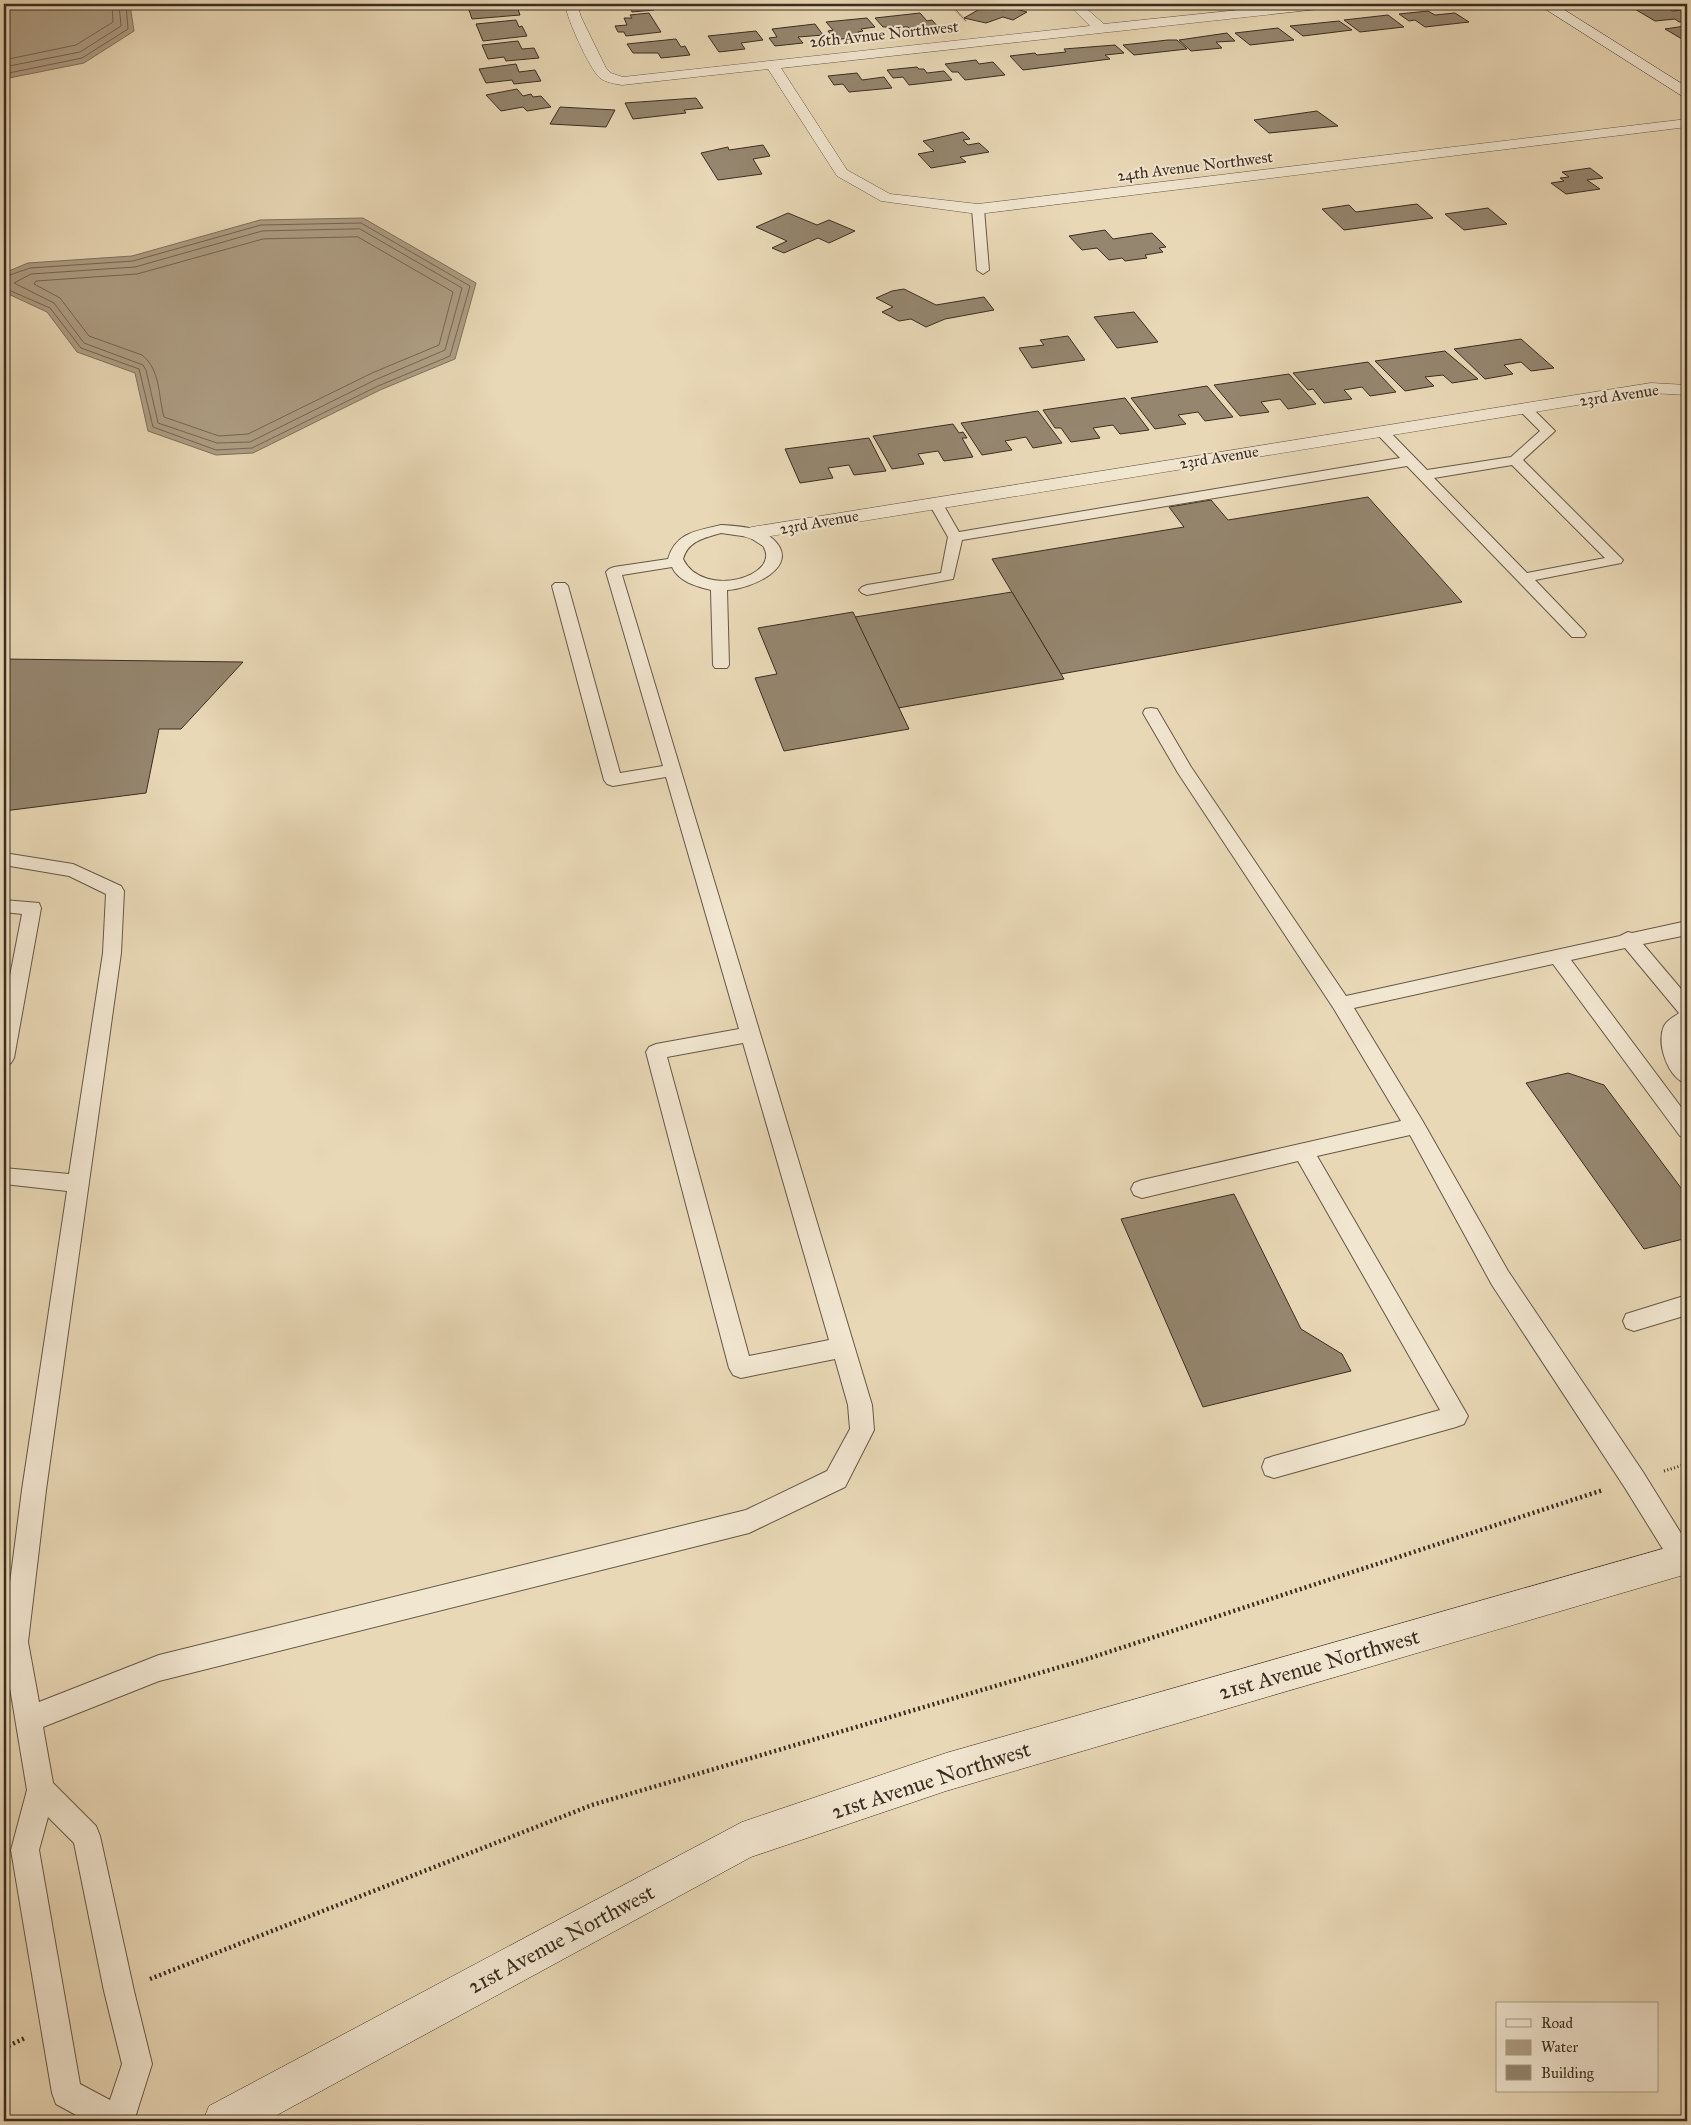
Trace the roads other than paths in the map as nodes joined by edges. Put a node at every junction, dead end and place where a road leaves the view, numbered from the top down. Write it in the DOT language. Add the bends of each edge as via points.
graph roads {
  1 [pos="571,4"];
  2 [pos="1074,4"];
  3 [pos="1320,4"];
  4 [pos="1546,4"];
  5 [pos="1100,28"];
  6 [pos="772,64"];
  7 [pos="1687,93"];
  8 [pos="1687,123"];
  9 [pos="978,209"];
  10 [pos="984,270"];
  11 [pos="1687,390"];
  12 [pos="1525,409"];
  13 [pos="1382,432"];
  14 [pos="1515,460"];
  15 [pos="1410,461"];
  16 [pos="1424,475"];
  17 [pos="935,502"];
  18 [pos="752,534"];
  19 [pos="955,537"];
  20 [pos="675,562"];
  21 [pos="1524,578"];
  22 [pos="560,586"];
  23 [pos="719,586"];
  24 [pos="867,590"];
  25 [pos="1578,634"];
  26 [pos="721,665"];
  27 [pos="1151,714"];
  28 [pos="672,770"];
  29 [pos="4,859"];
  30 [pos="4,906"];
  31 [pos="1687,928"];
  32 [pos="1628,939"];
  33 [pos="1557,956"];
  34 [pos="1340,1004"];
  35 [pos="1687,1009"];
  36 [pos="1687,1018"];
  37 [pos="750,1034"];
  38 [pos="4,1058"];
  39 [pos="1687,1076"];
  40 [pos="1415,1126"];
  41 [pos="1687,1130"];
  42 [pos="1303,1151"];
  43 [pos="4,1176"];
  44 [pos="78,1184"];
  45 [pos="1142,1188"];
  46 [pos="1687,1305"];
  47 [pos="1634,1321"];
  48 [pos="843,1347"];
  49 [pos="1274,1467"];
  50 [pos="1685,1558"];
  51 [pos="28,1720"];
  52 [pos="41,1790"];
  53 [pos="118,2121"];
  54 [pos="224,2121"];
  1 -- 6 [label="street, 26th Avnue Northwest" via="574,17 600,69 606,76 622,81"];
  2 -- 5 [label="street"];
  3 -- 5 [label="street, 26th Avnue Northwest"];
  4 -- 7 [label="street"];
  5 -- 6 [label="street, 26th Avnue Northwest"];
  6 -- 9 [label="street, 24th Avenue Northwest" via="842,173 886,198"];
  8 -- 9 [label="street, 24th Avenue Northwest"];
  9 -- 10 [label="lane"];
  11 -- 12 [label="street, 23rd Avenue" via="1651,388"];
  12 -- 13 [label="street, 23rd Avenue"];
  12 -- 14 [label="lane" via="1548,431"];
  13 -- 15 [label="lane"];
  13 -- 17 [label="street, 23rd Avenue"];
  14 -- 16 [label="lane"];
  14 -- 21 [label="lane" via="1616,560"];
  15 -- 16 [label="lane"];
  15 -- 19 [label="lane"];
  16 -- 21 [label="lane"];
  17 -- 18 [label="street, 23rd Avenue"];
  17 -- 19 [label="lane"];
  18 -- 20 [label="lane" via="737,530 706,532 692,537 676,552"];
  18 -- 23 [label="lane" via="764,539 771,547 772,565 751,581"];
  19 -- 24 [label="lane" via="948,576"];
  20 -- 23 [label="lane" via="679,571 689,578"];
  20 -- 28 [label="lane" via="614,572"];
  21 -- 25 [label="lane"];
  22 -- 28 [label="lane" via="613,780"];
  23 -- 26 [label="lane"];
  27 -- 34 [label="lane"];
  28 -- 37 [label="lane"];
  29 -- 44 [label="lane" via="73,870 115,891 112,953"];
  30 -- 38 [label="lane" via="32,908"];
  31 -- 32 [label="lane"];
  32 -- 33 [label="lane"];
  32 -- 35 [label="lane"];
  33 -- 34 [label="lane"];
  33 -- 41 [label="lane"];
  34 -- 40 [label="lane"];
  36 -- 39 [label="lane" via="1673,1028 1670,1048"];
  37 -- 48 [label="lane"];
  37 -- 48 [label="lane" via="656,1052 741,1368"];
  40 -- 42 [label="lane"];
  40 -- 50 [label="lane" via="1500,1278"];
  42 -- 45 [label="lane"];
  42 -- 49 [label="lane" via="1456,1416"];
  43 -- 44 [label="lane"];
  44 -- 51 [label="lane" via="14,1642"];
  46 -- 47 [label="lane"];
  48 -- 51 [label="lane" via="860,1405 862,1430 836,1479 749,1521 159,1668"];
  50 -- 54 [label="street, 21st Avenue Northwest" via="946,1772 742,1841"];
  51 -- 52 [label="lane"];
  52 -- 53 [label="lane" via="86,1836 137,2064"];
  52 -- 53 [label="lane" via="25,1850 67,2093"];
}
